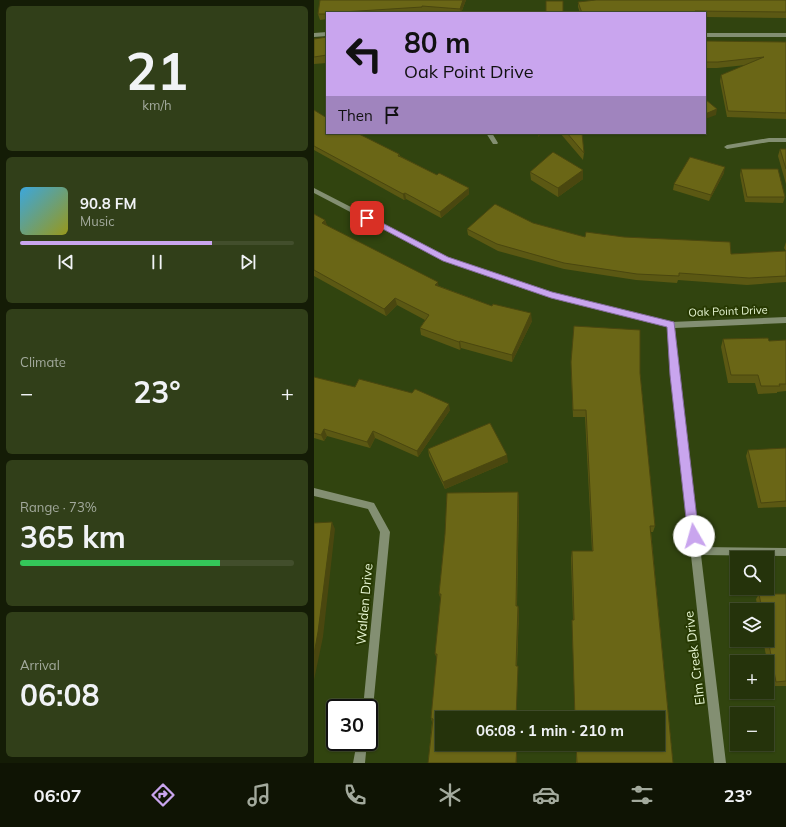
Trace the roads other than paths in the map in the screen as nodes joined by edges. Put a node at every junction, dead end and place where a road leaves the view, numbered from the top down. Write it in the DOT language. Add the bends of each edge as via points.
graph roads {
  1 [pos="326,34"];
  2 [pos="706,35"];
  3 [pos="786,35"];
  4 [pos="314,36"];
  5 [pos="490,134"];
  6 [pos="786,140"];
  7 [pos="495,143"];
  8 [pos="727,147"];
  9 [pos="314,190"];
  10 [pos="786,320"];
  11 [pos="671,325"];
  12 [pos="314,492"];
  13 [pos="695,551"];
  14 [pos="786,552"];
  15 [pos="369,699"];
  16 [pos="361,751"];
  17 [pos="359,763"];
  18 [pos="720,763"];
  1 -- 4 [label="street"];
  2 -- 3 [label="street"];
  5 -- 7 [label="street"];
  6 -- 8 [label="street" via="768,140"];
  9 -- 11 [label="street, Oak Point Drive" via="446,259 551,295"];
  10 -- 11 [label="street, Oak Point Drive"];
  11 -- 13 [label="street, Elm Creek Drive" via="674,375"];
  12 -- 15 [label="street, Walden Drive" via="371,506 385,532"];
  13 -- 14 [label="street"];
  13 -- 18 [label="street, Elm Creek Drive"];
  16 -- 17 [label="street"];
}
